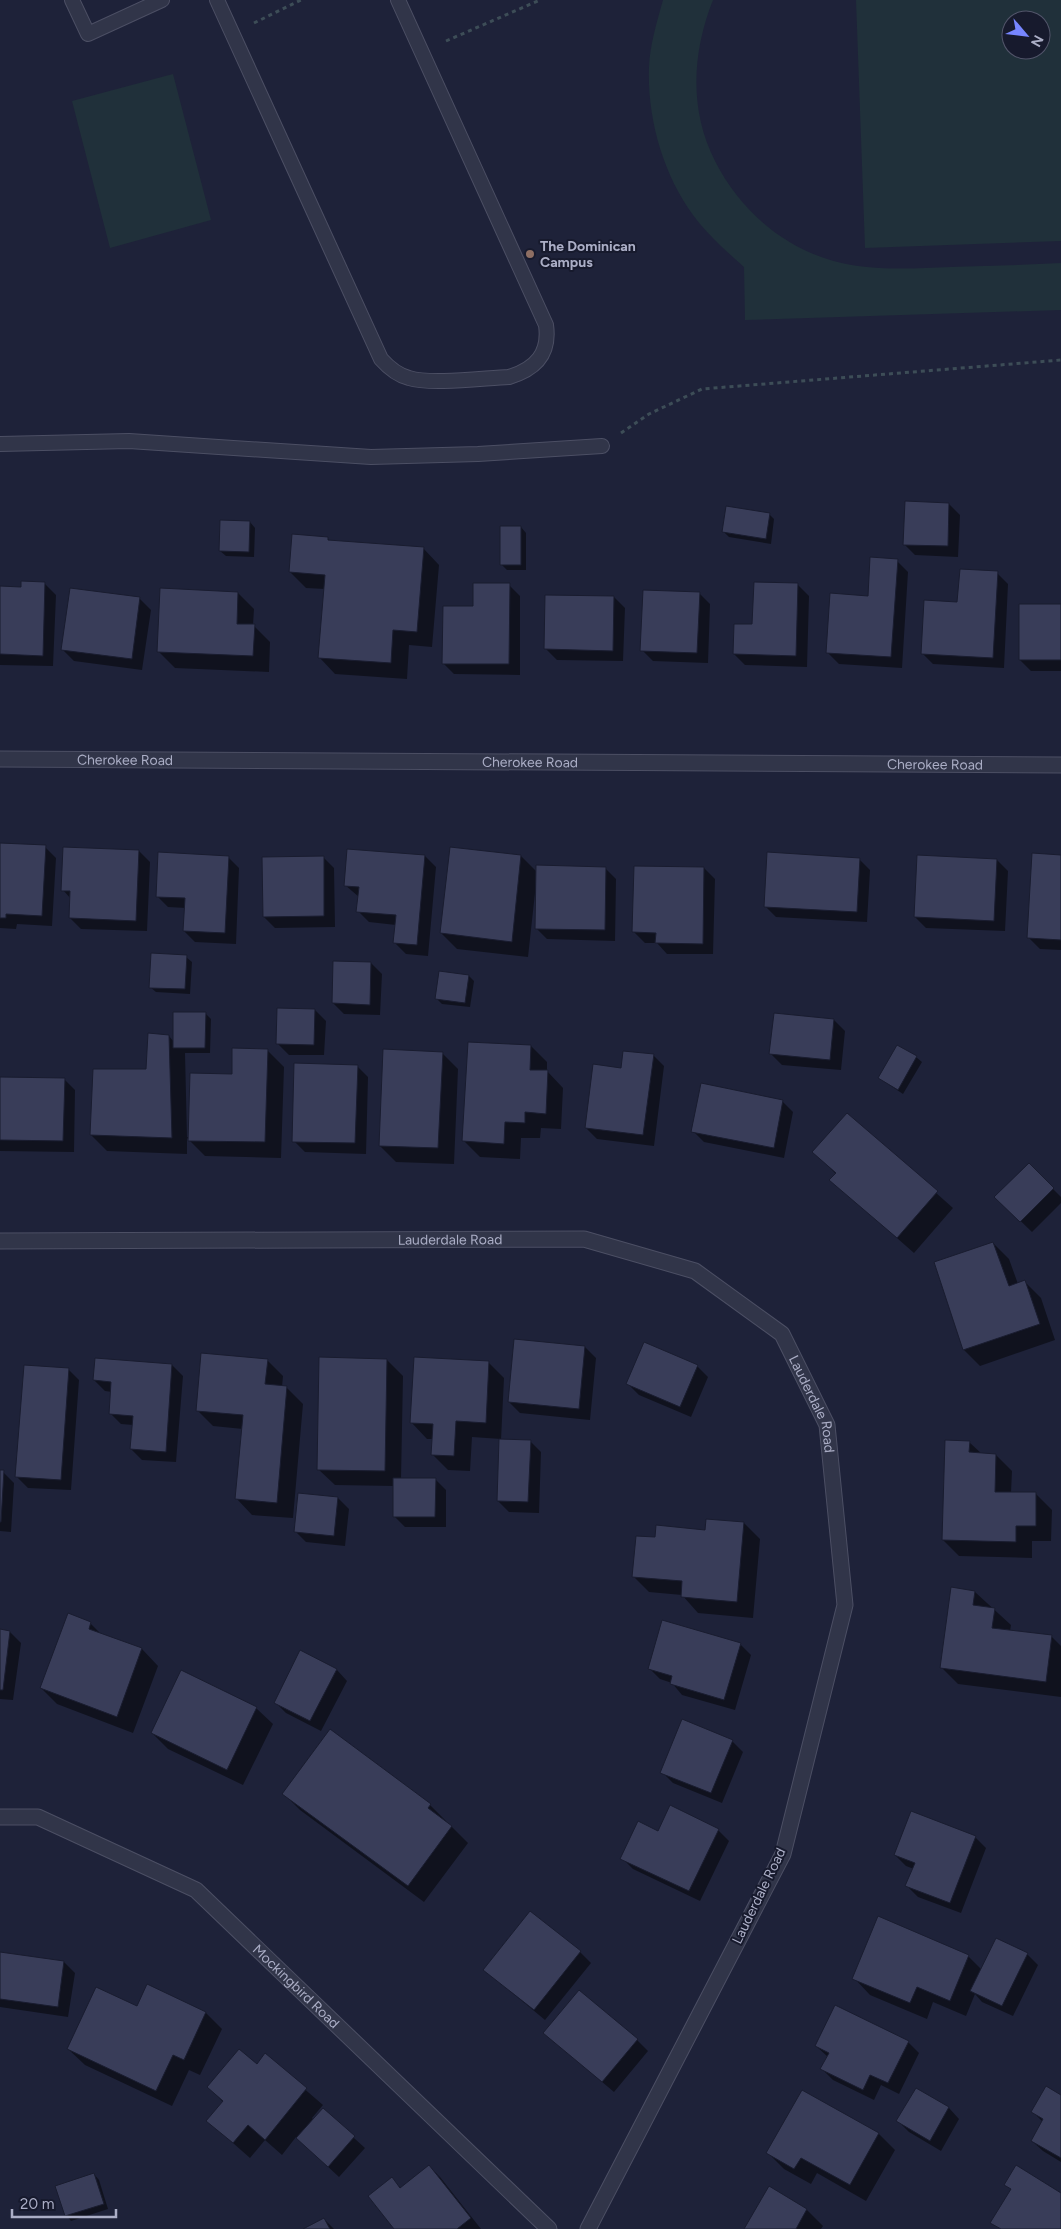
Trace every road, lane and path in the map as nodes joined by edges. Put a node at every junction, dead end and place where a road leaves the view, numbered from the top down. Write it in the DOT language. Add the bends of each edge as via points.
graph roads {
  1 [pos="72,0"];
  2 [pos="162,0"];
  3 [pos="217,0"];
  4 [pos="301,0"];
  5 [pos="398,0"];
  6 [pos="540,0"];
  7 [pos="232,33"];
  8 [pos="446,41"];
  9 [pos="1061,360"];
  10 [pos="0,444"];
  11 [pos="602,446"];
  12 [pos="0,759"];
  13 [pos="1061,765"];
  14 [pos="0,1241"];
  15 [pos="0,1817"];
  16 [pos="549,2229"];
  17 [pos="588,2229"];
  1 -- 2 [label="lane" via="88,34"];
  3 -- 7 [label="lane"];
  4 -- 7 [label="path"];
  5 -- 7 [label="lane" via="546,325 546,349 535,364 519,374 431,381 410,379 394,372 381,359"];
  6 -- 8 [label="path"];
  9 -- 11 [label="path" via="702,388 649,414"];
  10 -- 11 [label="lane" via="129,441 371,457"];
  12 -- 13 [label="street, Cherokee Road"];
  14 -- 17 [label="street, Lauderdale Road" via="584,1239 694,1271 782,1334 827,1425 845,1605 783,1854"];
  15 -- 16 [label="street, Mockingbird Road" via="38,1817 196,1890"];
}
